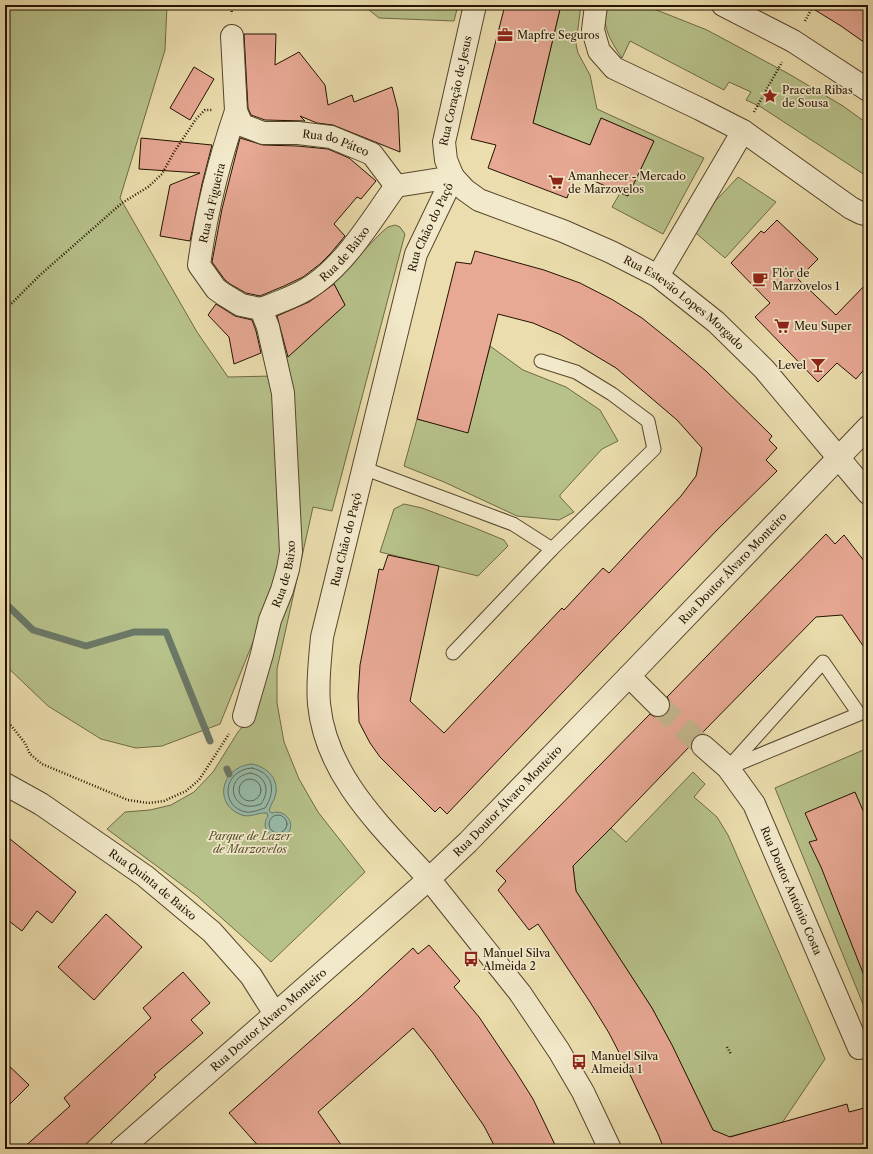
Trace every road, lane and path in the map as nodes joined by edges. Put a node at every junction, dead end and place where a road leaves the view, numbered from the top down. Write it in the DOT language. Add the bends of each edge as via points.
graph roads {
  1 [pos="475,5"];
  2 [pos="596,5"];
  3 [pos="723,5"];
  4 [pos="812,8"];
  5 [pos="232,36"];
  6 [pos="793,41"];
  7 [pos="868,90"];
  8 [pos="236,111"];
  9 [pos="743,131"];
  10 [pos="453,177"];
  11 [pos="396,186"];
  12 [pos="868,215"];
  13 [pos="658,276"];
  14 [pos="260,309"];
  15 [pos="5,310"];
  16 [pos="541,361"];
  17 [pos="868,427"];
  18 [pos="838,457"];
  19 [pos="363,468"];
  20 [pos="868,493"];
  21 [pos="552,549"];
  22 [pos="453,653"];
  23 [pos="629,676"];
  24 [pos="658,705"];
  25 [pos="244,716"];
  26 [pos="5,719"];
  27 [pos="703,746"];
  28 [pos="728,768"];
  29 [pos="5,784"];
  30 [pos="429,879"];
  31 [pos="275,1014"];
  32 [pos="727,1047"];
  33 [pos="859,1048"];
  34 [pos="731,1054"];
  35 [pos="121,1149"];
  36 [pos="610,1149"];
  1 -- 10 [label="street, Rua Coração de Jesus" via="444,142 446,160"];
  2 -- 9 [label="street" via="593,30 599,51 614,68"];
  3 -- 6 [label="street"];
  4 -- 6 [label="path"];
  5 -- 8 [label="street"];
  6 -- 7 [label="street"];
  6 -- 9 [label="path"];
  8 -- 11 [label="street, Rua do Páteo" via="242,125 263,133 298,133 331,137 372,154"];
  8 -- 14 [label="street, Rua da Figueira" via="205,224 199,265 216,289 241,305"];
  8 -- 15 [label="path" via="205,110 196,119 162,174 148,187 122,203 40,275"];
  9 -- 12 [label="street" via="851,208"];
  9 -- 13 [label="street"];
  10 -- 11 [label="street"];
  10 -- 13 [label="street, Rua Estevão Lopes Morgado" via="479,200 563,231"];
  10 -- 19 [label="street, Rua Chão do Paçô" via="416,254"];
  11 -- 14 [label="street, Rua de Baixo" via="344,258 316,283 285,300"];
  13 -- 18 [label="street, Rua Estevão Lopes Morgado" via="716,322 764,369"];
  14 -- 25 [label="street, Rua de Baixo" via="268,327 283,393 291,552"];
  16 -- 21 [label="lane" via="576,372 612,394 648,421 654,449"];
  17 -- 18 [label="street, Rua Doutor Álvaro Monteiro"];
  18 -- 20 [label="street, Rua Estevão Lopes Morgado"];
  18 -- 23 [label="street, Rua Doutor Álvaro Monteiro"];
  19 -- 21 [label="lane" via="513,524"];
  19 -- 30 [label="street, Rua Chão do Paçô" via="322,638 318,676 319,705 325,736 336,765 353,793"];
  21 -- 22 [label="lane"];
  23 -- 24 [label="street"];
  23 -- 30 [label="street, Rua Doutor Álvaro Monteiro"];
  25 -- 26 [label="path" via="198,780 186,791 164,801 148,803 128,800 42,764 30,754 25,743"];
  27 -- 28 [label="street, Rua Doutor António Costa"];
  28 -- 28 [label="lane" via="858,714 823,662 754,739"];
  28 -- 33 [label="street, Rua Doutor António Costa" via="754,804"];
  29 -- 31 [label="street, Rua Quinta de Baixo" via="41,804 138,872 212,932 251,976"];
  30 -- 31 [label="street, Rua Doutor Álvaro Monteiro"];
  30 -- 36 [label="street, Rua Chão do Paçô" via="520,993 559,1051 583,1092"];
  31 -- 35 [label="street, Rua Doutor Álvaro Monteiro"];
  32 -- 34 [label="path"];
}
